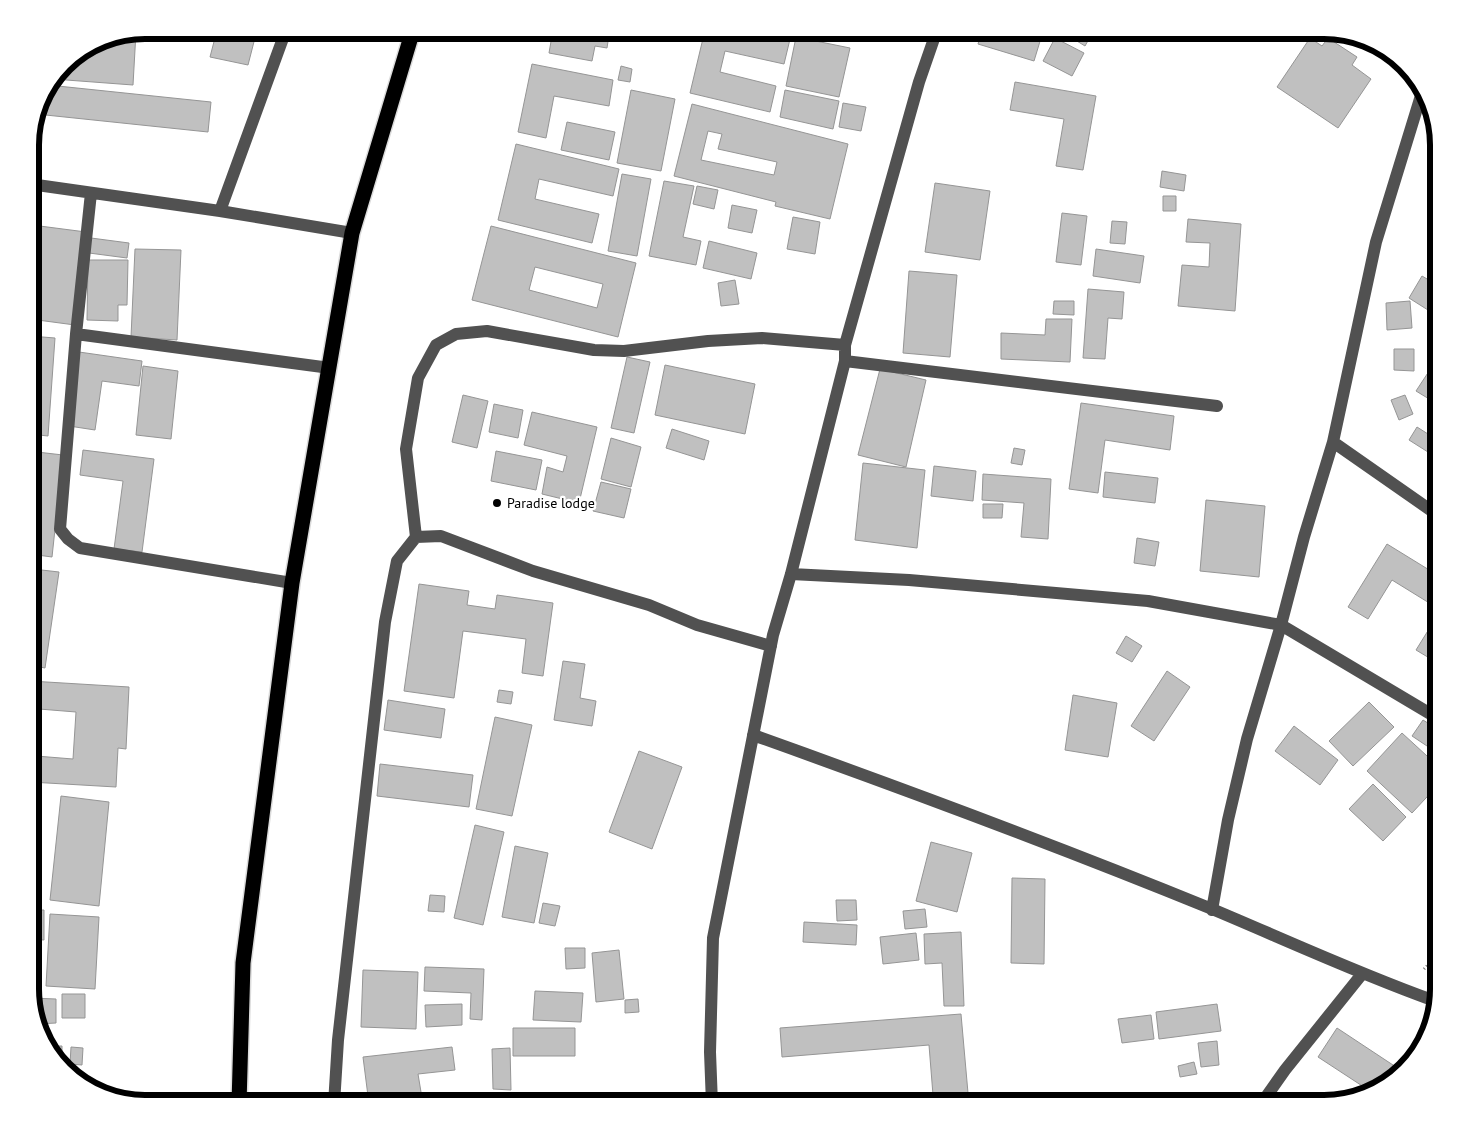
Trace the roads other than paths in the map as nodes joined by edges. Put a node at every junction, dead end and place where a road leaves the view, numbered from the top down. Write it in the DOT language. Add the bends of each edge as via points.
graph roads {
  1 [pos="283,39"];
  2 [pos="410,39"];
  3 [pos="934,39"];
  4 [pos="1420,100"];
  5 [pos="39,185"];
  6 [pos="91,193"];
  7 [pos="220,211"];
  8 [pos="352,233"];
  9 [pos="76,334"];
  10 [pos="845,345"];
  11 [pos="845,361"];
  12 [pos="330,368"];
  13 [pos="1217,406"];
  14 [pos="1333,442"];
  15 [pos="1430,510"];
  16 [pos="416,537"];
  17 [pos="791,574"];
  18 [pos="292,583"];
  19 [pos="1281,625"];
  20 [pos="771,646"];
  21 [pos="1430,714"];
  22 [pos="753,735"];
  23 [pos="1212,910"];
  24 [pos="1362,974"];
  25 [pos="1429,999"];
  26 [pos="239,1095"];
  27 [pos="335,1095"];
  28 [pos="712,1095"];
  29 [pos="1267,1095"];
  1 -- 7 [label="street"];
  2 -- 8 [label="highway"];
  3 -- 10 [label="street"];
  4 -- 14 [label="street" via="1376,242"];
  5 -- 6 [label="street"];
  6 -- 7 [label="street"];
  6 -- 9 [label="street"];
  7 -- 8 [label="street"];
  8 -- 12 [label="highway"];
  9 -- 12 [label="street"];
  9 -- 18 [label="street" via="60,529 68,540 80,548"];
  10 -- 11 [label="street"];
  10 -- 16 [label="street" via="762,338 624,352 594,350 487,331 456,334 436,345 418,378 406,449"];
  11 -- 13 [label="street"];
  11 -- 17 [label="street"];
  12 -- 18 [label="highway"];
  14 -- 15 [label="street"];
  14 -- 19 [label="street"];
  16 -- 20 [label="street" via="441,536 533,571"];
  16 -- 27 [label="street" via="397,561 385,622"];
  17 -- 19 [label="street" via="909,580 1148,601"];
  17 -- 20 [label="street"];
  18 -- 26 [label="highway" via="243,963"];
  19 -- 21 [label="street"];
  19 -- 23 [label="street" via="1247,740"];
  20 -- 22 [label="street"];
  22 -- 23 [label="street" via="933,800"];
  22 -- 28 [label="street" via="713,938"];
  23 -- 24 [label="street"];
  24 -- 25 [label="street"];
  24 -- 29 [label="street"];
}
